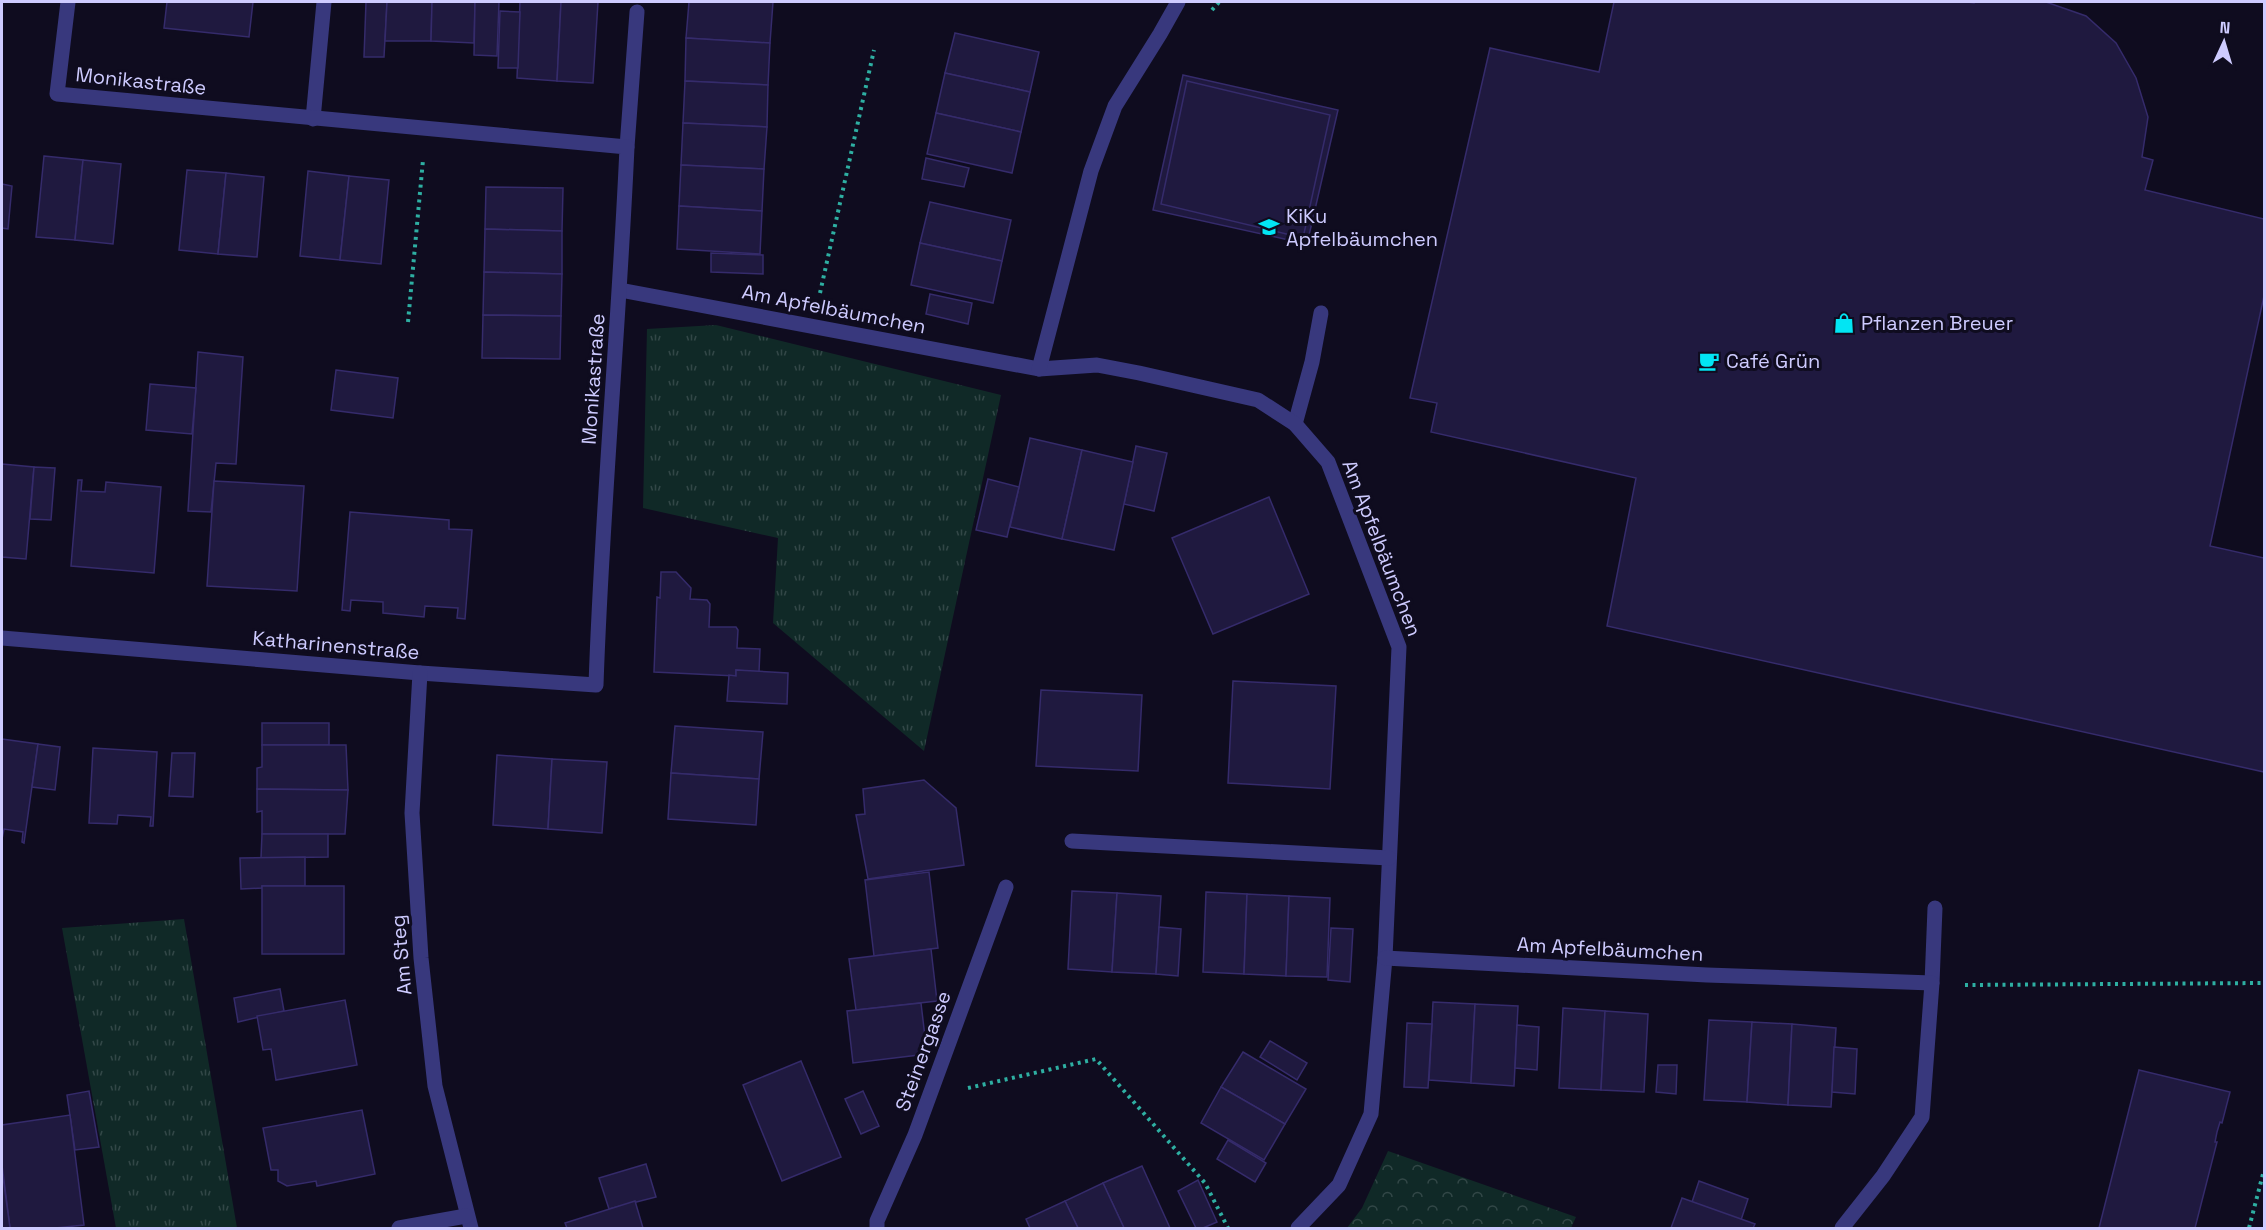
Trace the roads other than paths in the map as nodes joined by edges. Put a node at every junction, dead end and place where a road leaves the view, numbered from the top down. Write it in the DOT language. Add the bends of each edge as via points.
graph roads {
  1 [pos="68,2"];
  2 [pos="324,2"];
  3 [pos="1178,2"];
  4 [pos="637,12"];
  5 [pos="313,119"];
  6 [pos="627,147"];
  7 [pos="620,290"];
  8 [pos="1321,313"];
  9 [pos="1039,369"];
  10 [pos="1295,424"];
  11 [pos="598,613"];
  12 [pos="2,638"];
  13 [pos="420,673"];
  14 [pos="1072,841"];
  15 [pos="1389,858"];
  16 [pos="1006,886"];
  17 [pos="1935,908"];
  18 [pos="1385,958"];
  19 [pos="1932,983"];
  20 [pos="469,1222"];
  21 [pos="399,1228"];
  22 [pos="877,1228"];
  23 [pos="1298,1228"];
  24 [pos="1842,1228"];
  1 -- 5 [label="street, Monikastraße" via="57,94"];
  2 -- 5 [label="street"];
  3 -- 9 [label="street" via="1115,106 1091,171"];
  4 -- 6 [label="street, Monikastraße"];
  5 -- 6 [label="street, Monikastraße"];
  6 -- 7 [label="street, Monikastraße"];
  7 -- 9 [label="street, Am Apfelbäumchen"];
  7 -- 11 [label="street, Monikastraße"];
  8 -- 10 [label="street"];
  9 -- 10 [label="street, Am Apfelbäumchen" via="1097,365 1139,373 1258,400"];
  10 -- 15 [label="street, Am Apfelbäumchen" via="1328,462 1399,647"];
  11 -- 13 [label="street, Katharinenstraße" via="596,685"];
  12 -- 13 [label="street, Katharinenstraße"];
  13 -- 20 [label="street, Am Steg" via="412,813 421,958 435,1086"];
  14 -- 15 [label="street"];
  15 -- 18 [label="street, Am Apfelbäumchen"];
  16 -- 22 [label="street, Steinergasse"];
  17 -- 19 [label="street"];
  18 -- 19 [label="street, Am Apfelbäumchen"];
  18 -- 23 [label="street" via="1371,1114 1340,1185"];
  19 -- 24 [label="street" via="1922,1117"];
  20 -- 21 [label="street"];
}
